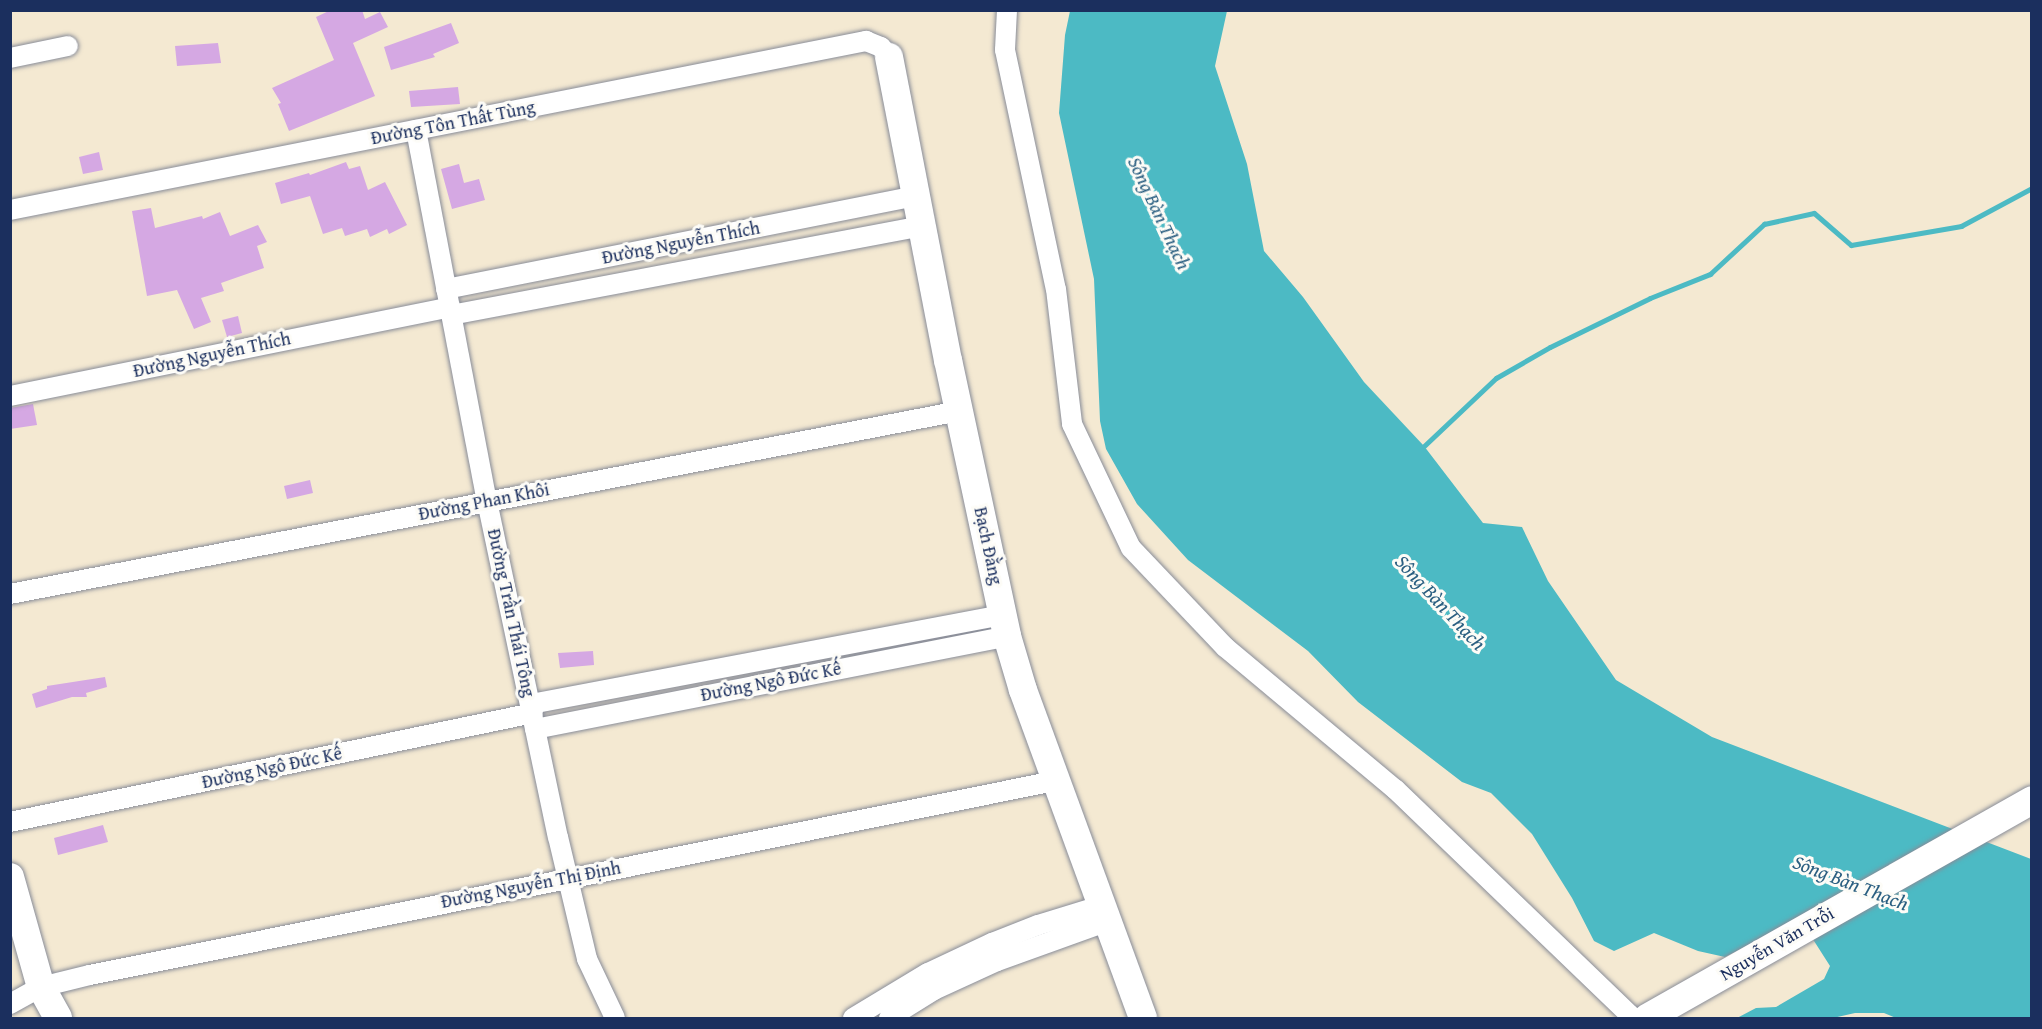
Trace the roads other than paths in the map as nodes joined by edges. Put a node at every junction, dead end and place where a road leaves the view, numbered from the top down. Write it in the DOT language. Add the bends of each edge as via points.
graph roads {
  1 [pos="1007,10"];
  2 [pos="68,46"];
  3 [pos="889,57"];
  4 [pos="10,58"];
  5 [pos="416,130"];
  6 [pos="916,196"];
  7 [pos="10,210"];
  8 [pos="922,226"];
  9 [pos="449,303"];
  10 [pos="10,396"];
  11 [pos="959,411"];
  12 [pos="487,501"];
  13 [pos="10,594"];
  14 [pos="1005,625"];
  15 [pos="533,715"];
  16 [pos="1055,781"];
  17 [pos="2031,800"];
  18 [pos="10,822"];
  19 [pos="10,877"];
  20 [pos="568,878"];
  21 [pos="1106,913"];
  22 [pos="41,987"];
  23 [pos="10,1004"];
  24 [pos="1656,1013"];
  25 [pos="58,1018"];
  26 [pos="615,1018"];
  27 [pos="853,1018"];
  28 [pos="889,1018"];
  29 [pos="1143,1018"];
  30 [pos="1634,1018"];
  1 -- 30 [label="street" via="1005,50 1056,289 1072,424 1131,548 1226,647 1395,789"];
  2 -- 4 [label="street"];
  3 -- 5 [label="street, Đường Tôn Thất Tùng" via="881,47 866,41"];
  3 -- 6 [label="street, Bạch Đằng"];
  5 -- 7 [label="street, Đường Tôn Thất Tùng"];
  5 -- 9 [label="street, Đường Trần Thái Tông"];
  6 -- 8 [label="street, Bạch Đằng"];
  6 -- 9 [label="street, Đường Nguyễn Thích"];
  8 -- 9 [label="street, Đường Nguyễn Thích"];
  8 -- 11 [label="street, Bạch Đằng"];
  9 -- 10 [label="street, Đường Nguyễn Thích"];
  9 -- 12 [label="street, Đường Trần Thái Tông"];
  11 -- 12 [label="street, Đường Phan Khôi"];
  11 -- 14 [label="street, Bạch Đằng"];
  12 -- 13 [label="street, Đường Phan Khôi"];
  12 -- 15 [label="street, Đường Trần Thái Tông"];
  14 -- 15 [label="street, Đường Ngô Đức Kế"];
  14 -- 16 [label="street, Bạch Đằng"];
  15 -- 18 [label="street, Đường Ngô Đức Kế"];
  15 -- 20 [label="street, Đường Trần Thái Tông"];
  16 -- 20 [label="street, Đường Nguyễn Thị Định"];
  16 -- 21 [label="street, Bạch Đằng"];
  17 -- 24 [label="street, Nguyễn Văn Trỗi"];
  19 -- 22 [label="street"];
  20 -- 22 [label="street, Đường Nguyễn Thị Định"];
  20 -- 26 [label="street, Đường Trần Thái Tông" via="587,959"];
  21 -- 27 [label="street" via="1038,925 992,944 928,973"];
  21 -- 28 [label="street" via="934,990"];
  21 -- 29 [label="street, Bạch Đằng"];
  22 -- 23 [label="street, Đường Nguyễn Thị Định"];
  22 -- 25 [label="street"];
}
